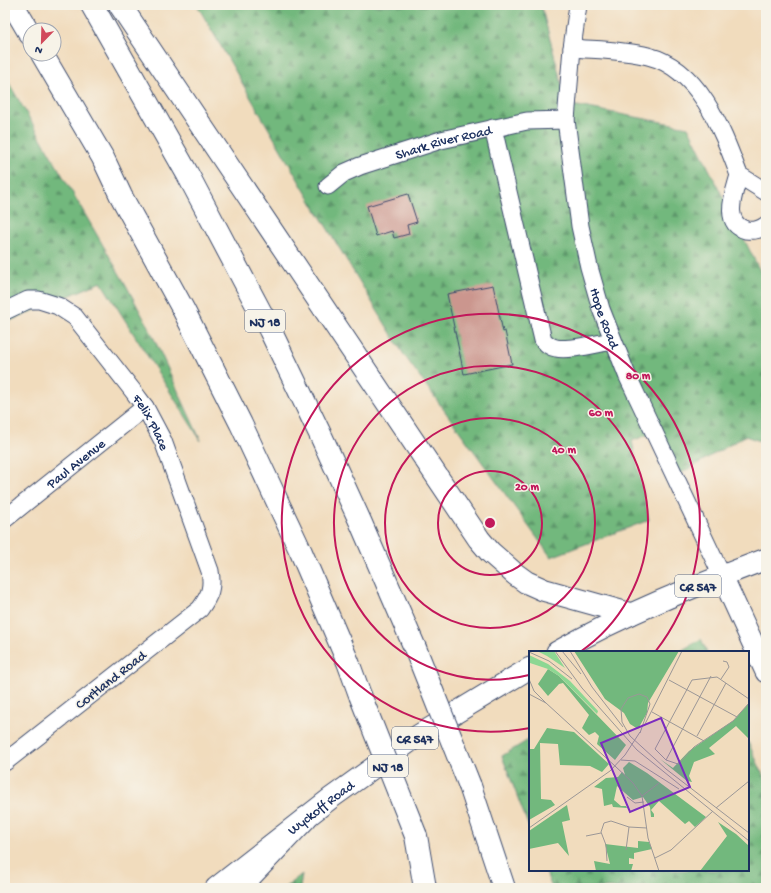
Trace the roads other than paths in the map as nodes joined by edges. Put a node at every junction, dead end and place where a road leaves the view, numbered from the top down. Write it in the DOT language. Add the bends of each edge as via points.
graph roads {
  1 [pos="13,5"];
  2 [pos="92,5"];
  3 [pos="120,5"];
  4 [pos="578,5"];
  5 [pos="23,22"];
  6 [pos="572,48"];
  7 [pos="47,62"];
  8 [pos="566,120"];
  9 [pos="494,128"];
  10 [pos="739,175"];
  11 [pos="328,186"];
  12 [pos="766,192"];
  13 [pos="766,225"];
  14 [pos="5,311"];
  15 [pos="613,341"];
  16 [pos="145,407"];
  17 [pos="5,519"];
  18 [pos="766,559"];
  19 [pos="722,576"];
  20 [pos="210,592"];
  21 [pos="630,614"];
  22 [pos="559,651"];
  23 [pos="529,669"];
  24 [pos="766,672"];
  25 [pos="5,762"];
  26 [pos="306,818"];
  27 [pos="421,864"];
  28 [pos="216,888"];
  29 [pos="239,888"];
  30 [pos="425,888"];
  31 [pos="430,888"];
  32 [pos="504,888"];
  1 -- 5 [label="highway"];
  2 -- 32 [label="highway, NJ 18, bridge" via="188,172 270,330 348,493 415,648 470,786"];
  3 -- 21 [label="highway" via="479,539 526,582 544,590"];
  4 -- 6 [label="street, Hope Road"];
  6 -- 8 [label="street, Hope Road"];
  6 -- 10 [label="street" via="649,56 665,62 683,75 699,92 724,137"];
  7 -- 27 [label="highway, NJ 18, bridge" via="103,158 183,309 301,552 348,662 416,836"];
  8 -- 9 [label="street, Shark River Road" via="527,121"];
  8 -- 15 [label="street, Hope Road" via="580,226 601,309"];
  9 -- 11 [label="street, Shark River Road" via="441,140 360,166 344,173"];
  9 -- 15 [label="street" via="543,340 556,348"];
  10 -- 12 [label="street"];
  10 -- 13 [label="street" via="730,207 732,218 744,229 753,231"];
  14 -- 16 [label="street, Felix Place" via="28,300 39,300 58,306 75,317"];
  15 -- 19 [label="street, Hope Road"];
  16 -- 17 [label="street, Paul Avenue"];
  16 -- 20 [label="street, Felix Place" via="163,441 210,571"];
  18 -- 19 [label="main road, CR 547"];
  19 -- 21 [label="main road, CR 547"];
  19 -- 24 [label="main road, Hope Road"];
  20 -- 25 [label="street, Cortland Road" via="200,608"];
  21 -- 22 [label="main road, CR 547"];
  23 -- 26 [label="main road, Wyckoff Road / CR 547" via="419,735"];
  26 -- 28 [label="main road, Wyckoff Road / CR 547"];
  26 -- 29 [label="highway"];
  27 -- 30 [label="highway"];
  27 -- 31 [label="highway, NJ 18"];
}
